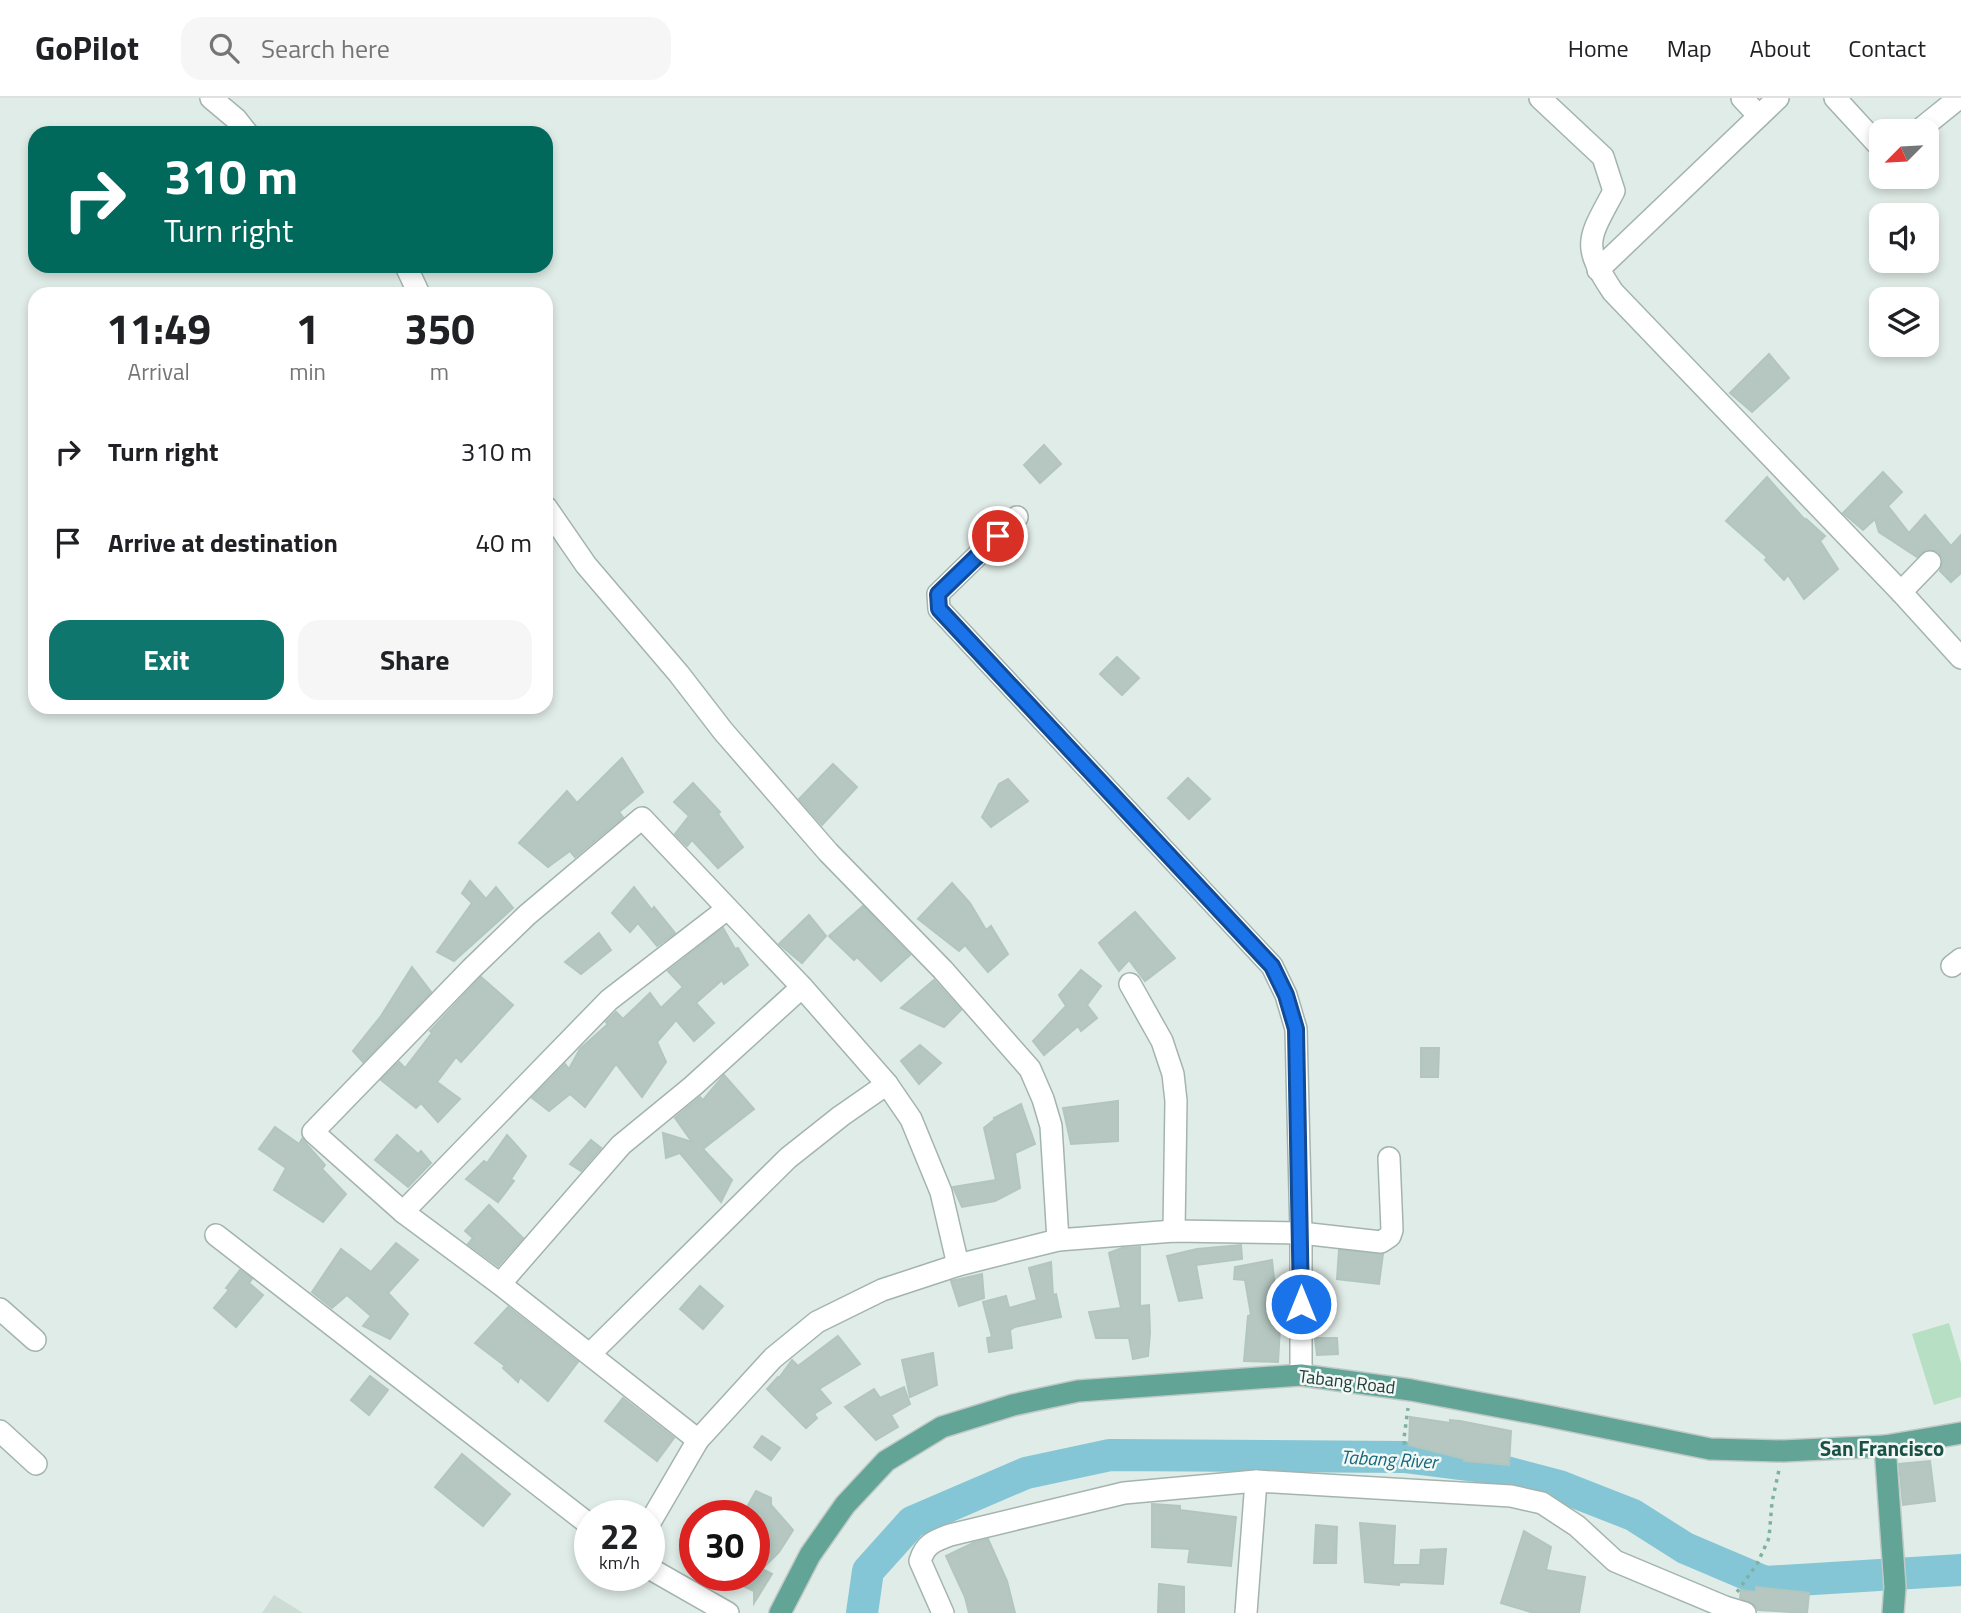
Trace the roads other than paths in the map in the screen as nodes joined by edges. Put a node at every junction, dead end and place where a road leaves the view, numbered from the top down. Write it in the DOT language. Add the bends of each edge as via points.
graph roads {
  1 [pos="211,98"];
  2 [pos="1540,98"];
  3 [pos="1742,98"];
  4 [pos="1777,98"];
  5 [pos="1835,98"];
  6 [pos="1959,98"];
  7 [pos="1935,105"];
  8 [pos="1759,116"];
  9 [pos="242,126"];
  10 [pos="1869,135"];
  11 [pos="1598,270"];
  12 [pos="553,517"];
  13 [pos="1017,517"];
  14 [pos="1930,562"];
  15 [pos="1901,592"];
  16 [pos="1961,657"];
  17 [pos="727,909"];
  18 [pos="1130,984"];
  19 [pos="802,987"];
  20 [pos="887,1084"];
  21 [pos="1389,1158"];
  22 [pos="402,1212"];
  23 [pos="1174,1231"];
  24 [pos="1301,1233"];
  25 [pos="216,1235"];
  26 [pos="1058,1240"];
  27 [pos="958,1265"];
  28 [pos="500,1284"];
  29 [pos="0,1309"];
  30 [pos="35,1340"];
  31 [pos="590,1354"];
  32 [pos="1301,1375"];
  33 [pos="0,1431"];
  34 [pos="1961,1433"];
  35 [pos="698,1440"];
  36 [pos="1885,1446"];
  37 [pos="36,1464"];
  38 [pos="1256,1481"];
  39 [pos="663,1500"];
  40 [pos="574,1513"];
  41 [pos="665,1576"];
  42 [pos="728,1613"];
  43 [pos="780,1613"];
  44 [pos="943,1613"];
  45 [pos="1246,1613"];
  46 [pos="1745,1613"];
  47 [pos="1894,1613"];
  1 -- 9 [label="street"];
  2 -- 11 [label="street" via="1603,157 1614,191 1590,243"];
  3 -- 8 [label="street"];
  4 -- 8 [label="street"];
  5 -- 10 [label="street"];
  6 -- 7 [label="street"];
  8 -- 11 [label="street"];
  11 -- 15 [label="street" via="1613,292"];
  12 -- 26 [label="street" via="586,565 732,741 828,852 943,970 1030,1069 1052,1126"];
  13 -- 24 [label="street" via="938,594 939,609 1272,966 1296,1029"];
  14 -- 15 [label="street"];
  15 -- 16 [label="street"];
  17 -- 19 [label="street"];
  17 -- 22 [label="street" via="610,1000"];
  17 -- 22 [label="street" via="642,818 527,915 313,1132"];
  18 -- 23 [label="street" via="1162,1041 1173,1074"];
  19 -- 20 [label="street"];
  19 -- 28 [label="street" via="621,1145"];
  20 -- 27 [label="street" via="911,1119 941,1192"];
  20 -- 31 [label="street" via="788,1158"];
  21 -- 24 [label="street" via="1392,1230 1387,1239"];
  22 -- 28 [label="street"];
  23 -- 24 [label="street"];
  23 -- 26 [label="street"];
  24 -- 32 [label="street"];
  25 -- 40 [label="street"];
  26 -- 27 [label="street"];
  27 -- 35 [label="street" via="882,1290 817,1322 773,1358"];
  28 -- 31 [label="street"];
  29 -- 30 [label="street"];
  31 -- 35 [label="street"];
  32 -- 36 [label="main road, Tabang Road" via="1411,1390 1710,1449"];
  32 -- 43 [label="main road, Tabang Road" via="1078,1391 942,1427 886,1461 845,1505 810,1555"];
  33 -- 37 [label="street"];
  34 -- 36 [label="main road, Tabang Road"];
  35 -- 39 [label="street"];
  36 -- 47 [label="main road"];
  38 -- 44 [label="street" via="1125,1493 935,1541 924,1550 920,1562"];
  38 -- 45 [label="street"];
  38 -- 46 [label="street" via="1511,1496 1542,1503 1615,1560"];
  41 -- 42 [label="street"];
}
